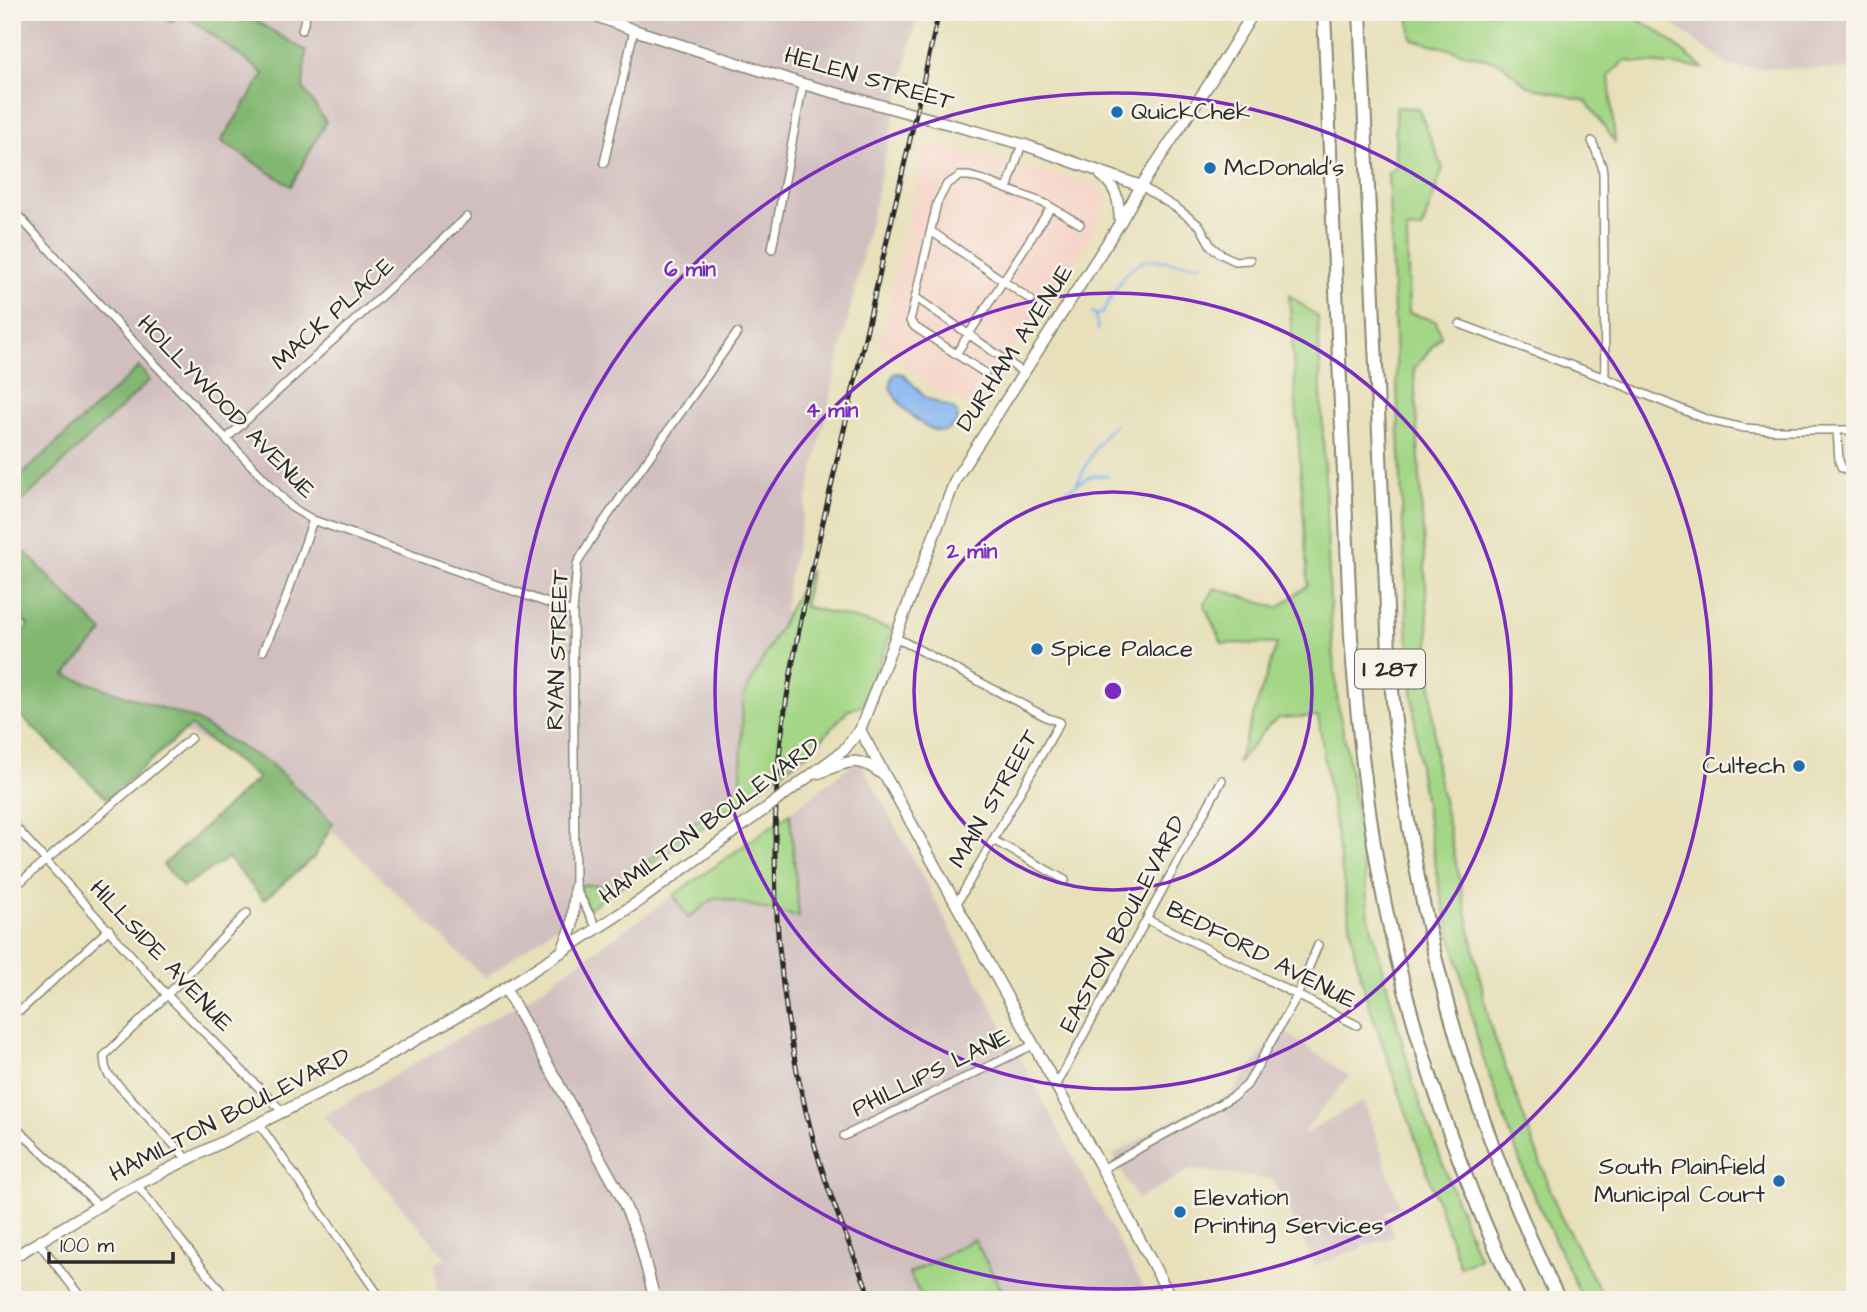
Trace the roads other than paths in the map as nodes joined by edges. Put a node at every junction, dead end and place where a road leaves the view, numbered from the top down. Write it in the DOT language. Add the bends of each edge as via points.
graph roads {
  1 [pos="307,12"];
  2 [pos="585,12"];
  3 [pos="1254,12"];
  4 [pos="1324,12"];
  5 [pos="1360,12"];
  6 [pos="302,30"];
  7 [pos="634,30"];
  8 [pos="803,84"];
  9 [pos="1592,141"];
  10 [pos="1022,144"];
  11 [pos="604,163"];
  12 [pos="1095,170"];
  13 [pos="1142,186"];
  14 [pos="1007,189"];
  15 [pos="1051,208"];
  16 [pos="12,209"];
  17 [pos="467,217"];
  18 [pos="1120,223"];
  19 [pos="1080,224"];
  20 [pos="931,231"];
  21 [pos="772,249"];
  22 [pos="1250,260"];
  23 [pos="1004,281"];
  24 [pos="915,298"];
  25 [pos="1031,300"];
  26 [pos="1460,324"];
  27 [pos="737,333"];
  28 [pos="969,335"];
  29 [pos="956,354"];
  30 [pos="985,373"];
  31 [pos="1024,373"];
  32 [pos="1605,378"];
  33 [pos="1837,430"];
  34 [pos="1855,430"];
  35 [pos="226,439"];
  36 [pos="1855,472"];
  37 [pos="313,520"];
  38 [pos="573,612"];
  39 [pos="895,637"];
  40 [pos="263,651"];
  41 [pos="860,730"];
  42 [pos="191,738"];
  43 [pos="886,778"];
  44 [pos="806,779"];
  45 [pos="1222,780"];
  46 [pos="12,823"];
  47 [pos="993,840"];
  48 [pos="46,859"];
  49 [pos="1065,880"];
  50 [pos="575,888"];
  51 [pos="12,889"];
  52 [pos="956,905"];
  53 [pos="247,913"];
  54 [pos="1148,920"];
  55 [pos="597,928"];
  56 [pos="109,929"];
  57 [pos="1318,945"];
  58 [pos="562,951"];
  59 [pos="505,988"];
  60 [pos="167,995"];
  61 [pos="1297,996"];
  62 [pos="21,1010"];
  63 [pos="1357,1025"];
  64 [pos="1033,1045"];
  65 [pos="1056,1086"];
  66 [pos="283,1112"];
  67 [pos="259,1124"];
  68 [pos="12,1125"];
  69 [pos="844,1136"];
  70 [pos="188,1160"];
  71 [pos="1102,1169"];
  72 [pos="137,1185"];
  73 [pos="99,1206"];
  74 [pos="38,1242"];
  75 [pos="13,1257"];
  76 [pos="376,1291"];
  77 [pos="83,1300"];
  78 [pos="228,1300"];
  79 [pos="364,1300"];
  80 [pos="382,1300"];
  81 [pos="655,1300"];
  82 [pos="1172,1300"];
  83 [pos="1519,1300"];
  84 [pos="1559,1300"];
  1 -- 6 [label="street"];
  2 -- 7 [label="main road, HELEN STREET"];
  3 -- 13 [label="main road, DURHAM AVENUE"];
  4 -- 83 [label="highway, I 287" via="1351,637 1367,798 1382,890 1425,1062 1476,1204"];
  5 -- 84 [label="highway, I 287" via="1389,653 1410,839 1436,964 1469,1079 1510,1192"];
  7 -- 8 [label="main road, HELEN STREET"];
  7 -- 11 [label="street"];
  8 -- 10 [label="main road, HELEN STREET"];
  8 -- 21 [label="street"];
  9 -- 32 [label="street" via="1603,173"];
  10 -- 12 [label="main road, HELEN STREET"];
  10 -- 14 [label="street"];
  12 -- 13 [label="main road, HELEN STREET"];
  12 -- 18 [label="main road" via="1117,195"];
  13 -- 18 [label="main road, DURHAM AVENUE"];
  13 -- 22 [label="street" via="1200,226 1219,253 1235,261"];
  14 -- 15 [label="street"];
  14 -- 20 [label="street" via="960,176 947,184"];
  15 -- 19 [label="street"];
  15 -- 23 [label="street"];
  16 -- 35 [label="street, HOLLYWOOD AVENUE"];
  17 -- 35 [label="street, MACK PLACE"];
  18 -- 31 [label="main road, DURHAM AVENUE"];
  20 -- 23 [label="street"];
  20 -- 24 [label="street"];
  23 -- 25 [label="street"];
  23 -- 28 [label="street"];
  24 -- 28 [label="street"];
  24 -- 29 [label="street" via="910,321"];
  26 -- 32 [label="street"];
  27 -- 38 [label="street, RYAN STREET" via="590,541 577,564"];
  28 -- 29 [label="street"];
  28 -- 31 [label="street"];
  29 -- 30 [label="street"];
  31 -- 39 [label="main road, DURHAM AVENUE" via="956,478"];
  32 -- 33 [label="street" via="1708,420 1744,428"];
  33 -- 34 [label="street"];
  33 -- 36 [label="street" via="1842,468"];
  35 -- 37 [label="street, HOLLYWOOD AVENUE" via="291,507"];
  37 -- 38 [label="street, HOLLYWOOD AVENUE"];
  37 -- 40 [label="street"];
  38 -- 50 [label="street, RYAN STREET"];
  39 -- 41 [label="main road, DURHAM AVENUE"];
  39 -- 47 [label="street, MAIN STREET" via="1060,722"];
  41 -- 43 [label="main road"];
  41 -- 44 [label="main road, HAMILTON BOULEVARD" via="843,751"];
  42 -- 48 [label="street"];
  43 -- 44 [label="main road" via="858,761"];
  43 -- 52 [label="main road"];
  44 -- 55 [label="main road, HAMILTON BOULEVARD, bridge"];
  45 -- 54 [label="street, EASTON BOULEVARD"];
  46 -- 48 [label="street, HILLSIDE AVENUE"];
  47 -- 49 [label="street"];
  47 -- 52 [label="street, MAIN STREET"];
  48 -- 51 [label="street"];
  48 -- 56 [label="street, HILLSIDE AVENUE"];
  50 -- 55 [label="street, RYAN STREET"];
  50 -- 58 [label="main road" via="572,927"];
  52 -- 64 [label="main road"];
  53 -- 60 [label="street"];
  54 -- 61 [label="street, BEDFORD AVENUE"];
  54 -- 65 [label="street, EASTON BOULEVARD"];
  55 -- 58 [label="main road, HAMILTON BOULEVARD"];
  56 -- 60 [label="street, HILLSIDE AVENUE"];
  56 -- 62 [label="street"];
  57 -- 61 [label="street"];
  58 -- 59 [label="main road, HAMILTON BOULEVARD"];
  59 -- 66 [label="main road, HAMILTON BOULEVARD"];
  59 -- 81 [label="main road" via="620,1194 639,1239"];
  60 -- 66 [label="street, HILLSIDE AVENUE"];
  60 -- 70 [label="street" via="104,1056 104,1066"];
  61 -- 63 [label="street, BEDFORD AVENUE"];
  61 -- 71 [label="street" via="1247,1085"];
  64 -- 65 [label="main road"];
  64 -- 69 [label="street, PHILLIPS LANE"];
  65 -- 71 [label="main road"];
  66 -- 67 [label="main road, HAMILTON BOULEVARD"];
  67 -- 70 [label="main road, HAMILTON BOULEVARD"];
  67 -- 76 [label="street"];
  68 -- 73 [label="street"];
  70 -- 72 [label="main road, HAMILTON BOULEVARD"];
  71 -- 82 [label="main road"];
  72 -- 73 [label="main road, HAMILTON BOULEVARD"];
  72 -- 78 [label="street"];
  73 -- 74 [label="main road, HAMILTON BOULEVARD"];
  74 -- 75 [label="main road, HAMILTON BOULEVARD"];
  74 -- 77 [label="street"];
  76 -- 79 [label="street"];
  76 -- 80 [label="street"];
}
